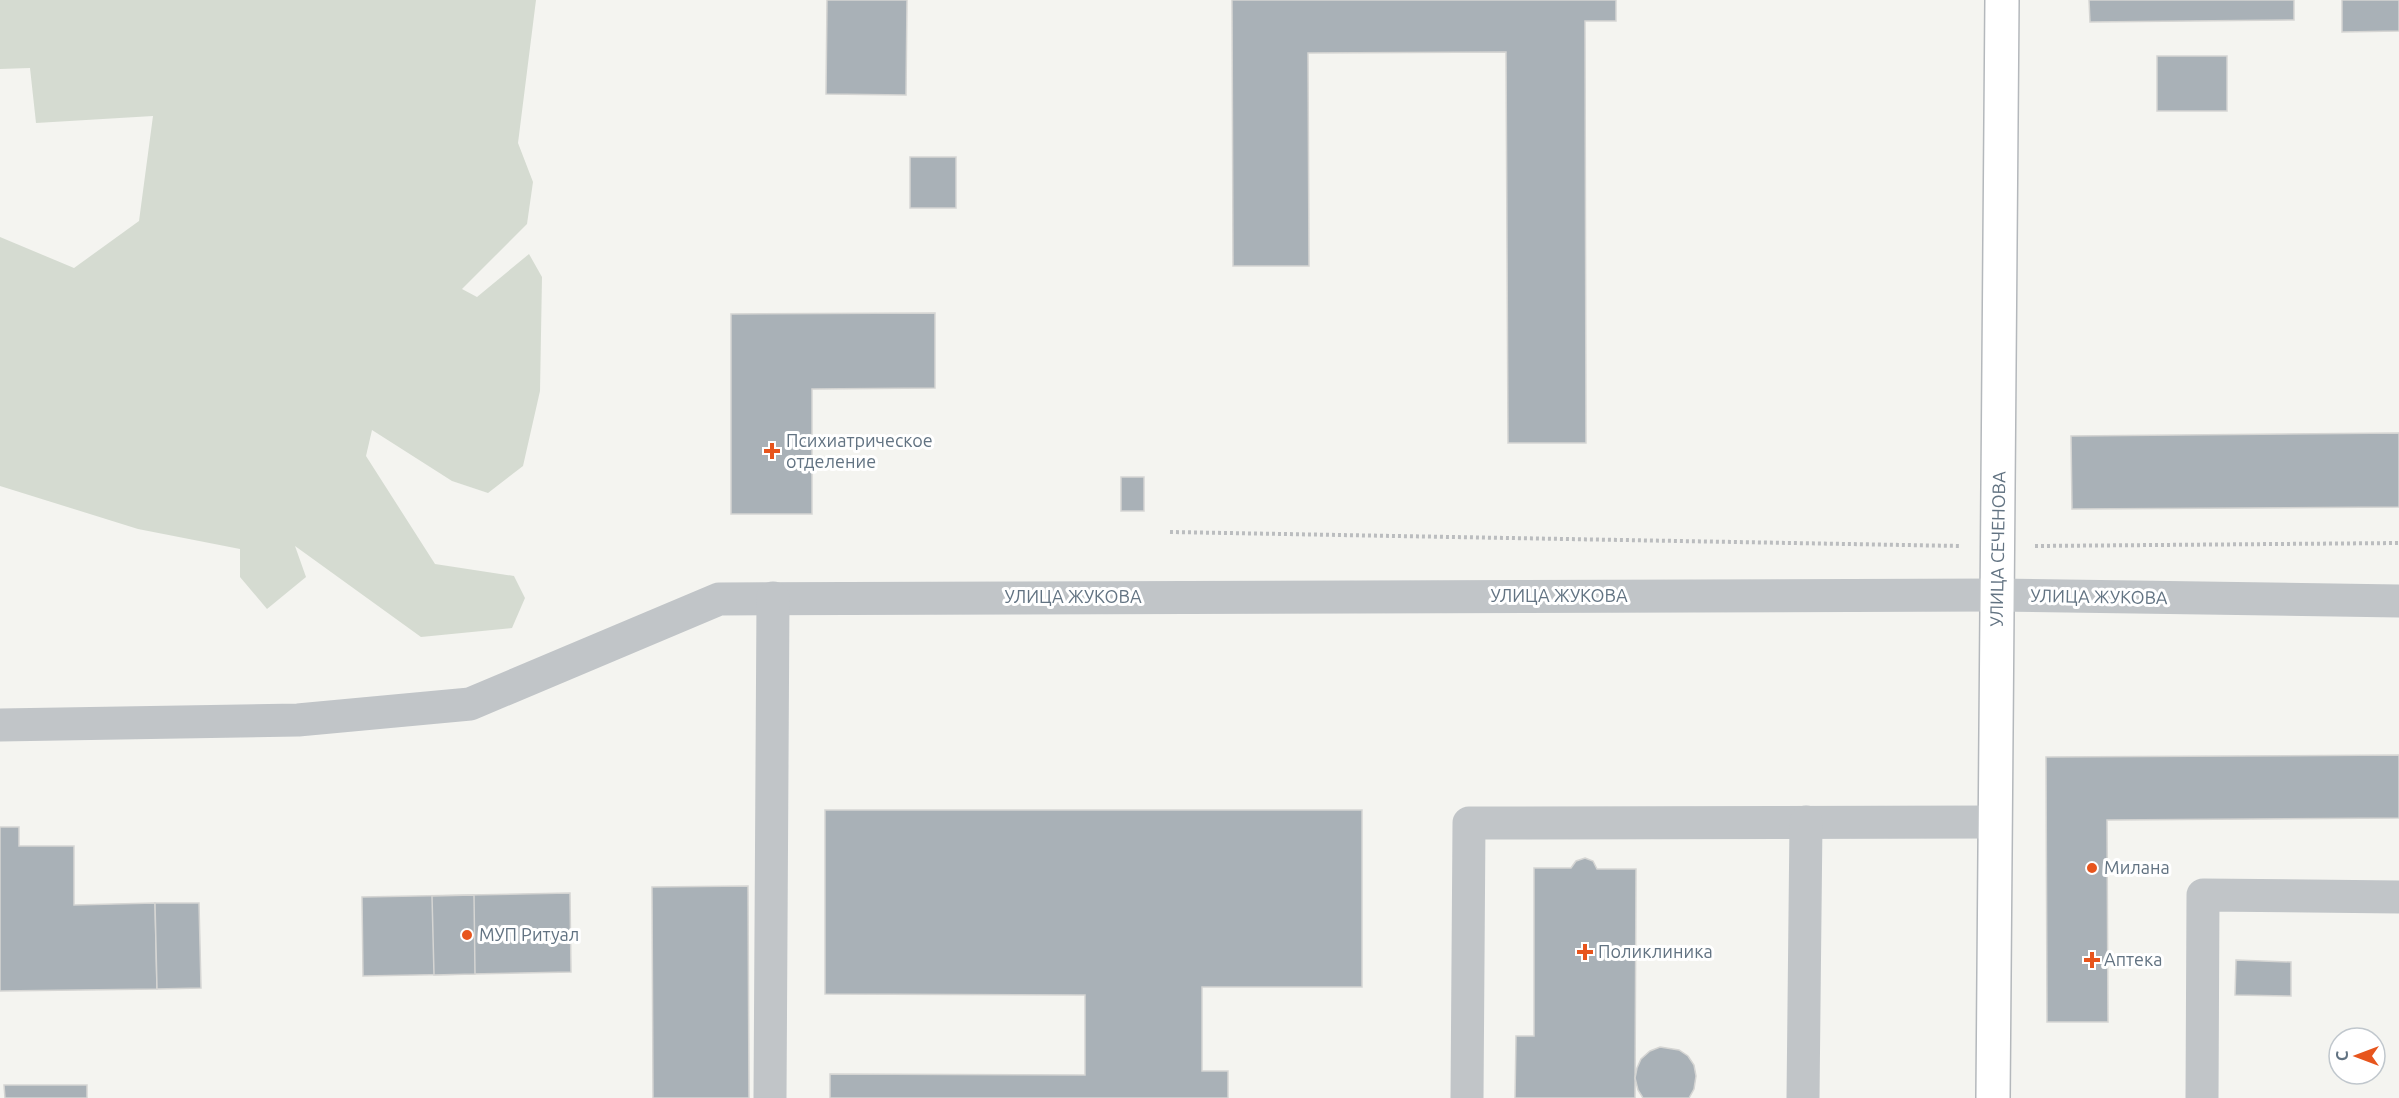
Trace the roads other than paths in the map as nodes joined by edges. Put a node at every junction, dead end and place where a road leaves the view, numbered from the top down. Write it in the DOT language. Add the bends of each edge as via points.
graph roads {
  1 [pos="2002,0"];
  2 [pos="1997,595"];
  3 [pos="773,598"];
  4 [pos="2399,601"];
  5 [pos="0,725"];
  6 [pos="1806,822"];
  7 [pos="1995,822"];
  8 [pos="2399,897"];
  9 [pos="770,1098"];
  10 [pos="1467,1098"];
  11 [pos="1803,1098"];
  12 [pos="1993,1098"];
  13 [pos="2202,1098"];
  1 -- 2 [label="main road, УЛИЦА СЕЧЕНОВА"];
  2 -- 3 [label="street, УЛИЦА ЖУКОВА"];
  2 -- 4 [label="street, УЛИЦА ЖУКОВА"];
  2 -- 7 [label="main road, УЛИЦА СЕЧЕНОВА"];
  3 -- 5 [label="street, УЛИЦА ЖУКОВА" via="719,599 470,704 298,720"];
  3 -- 9 [label="street"];
  6 -- 7 [label="street"];
  6 -- 10 [label="street" via="1469,823"];
  6 -- 11 [label="street"];
  7 -- 12 [label="main road, УЛИЦА СЕЧЕНОВА"];
  8 -- 13 [label="street" via="2203,895"];
}
